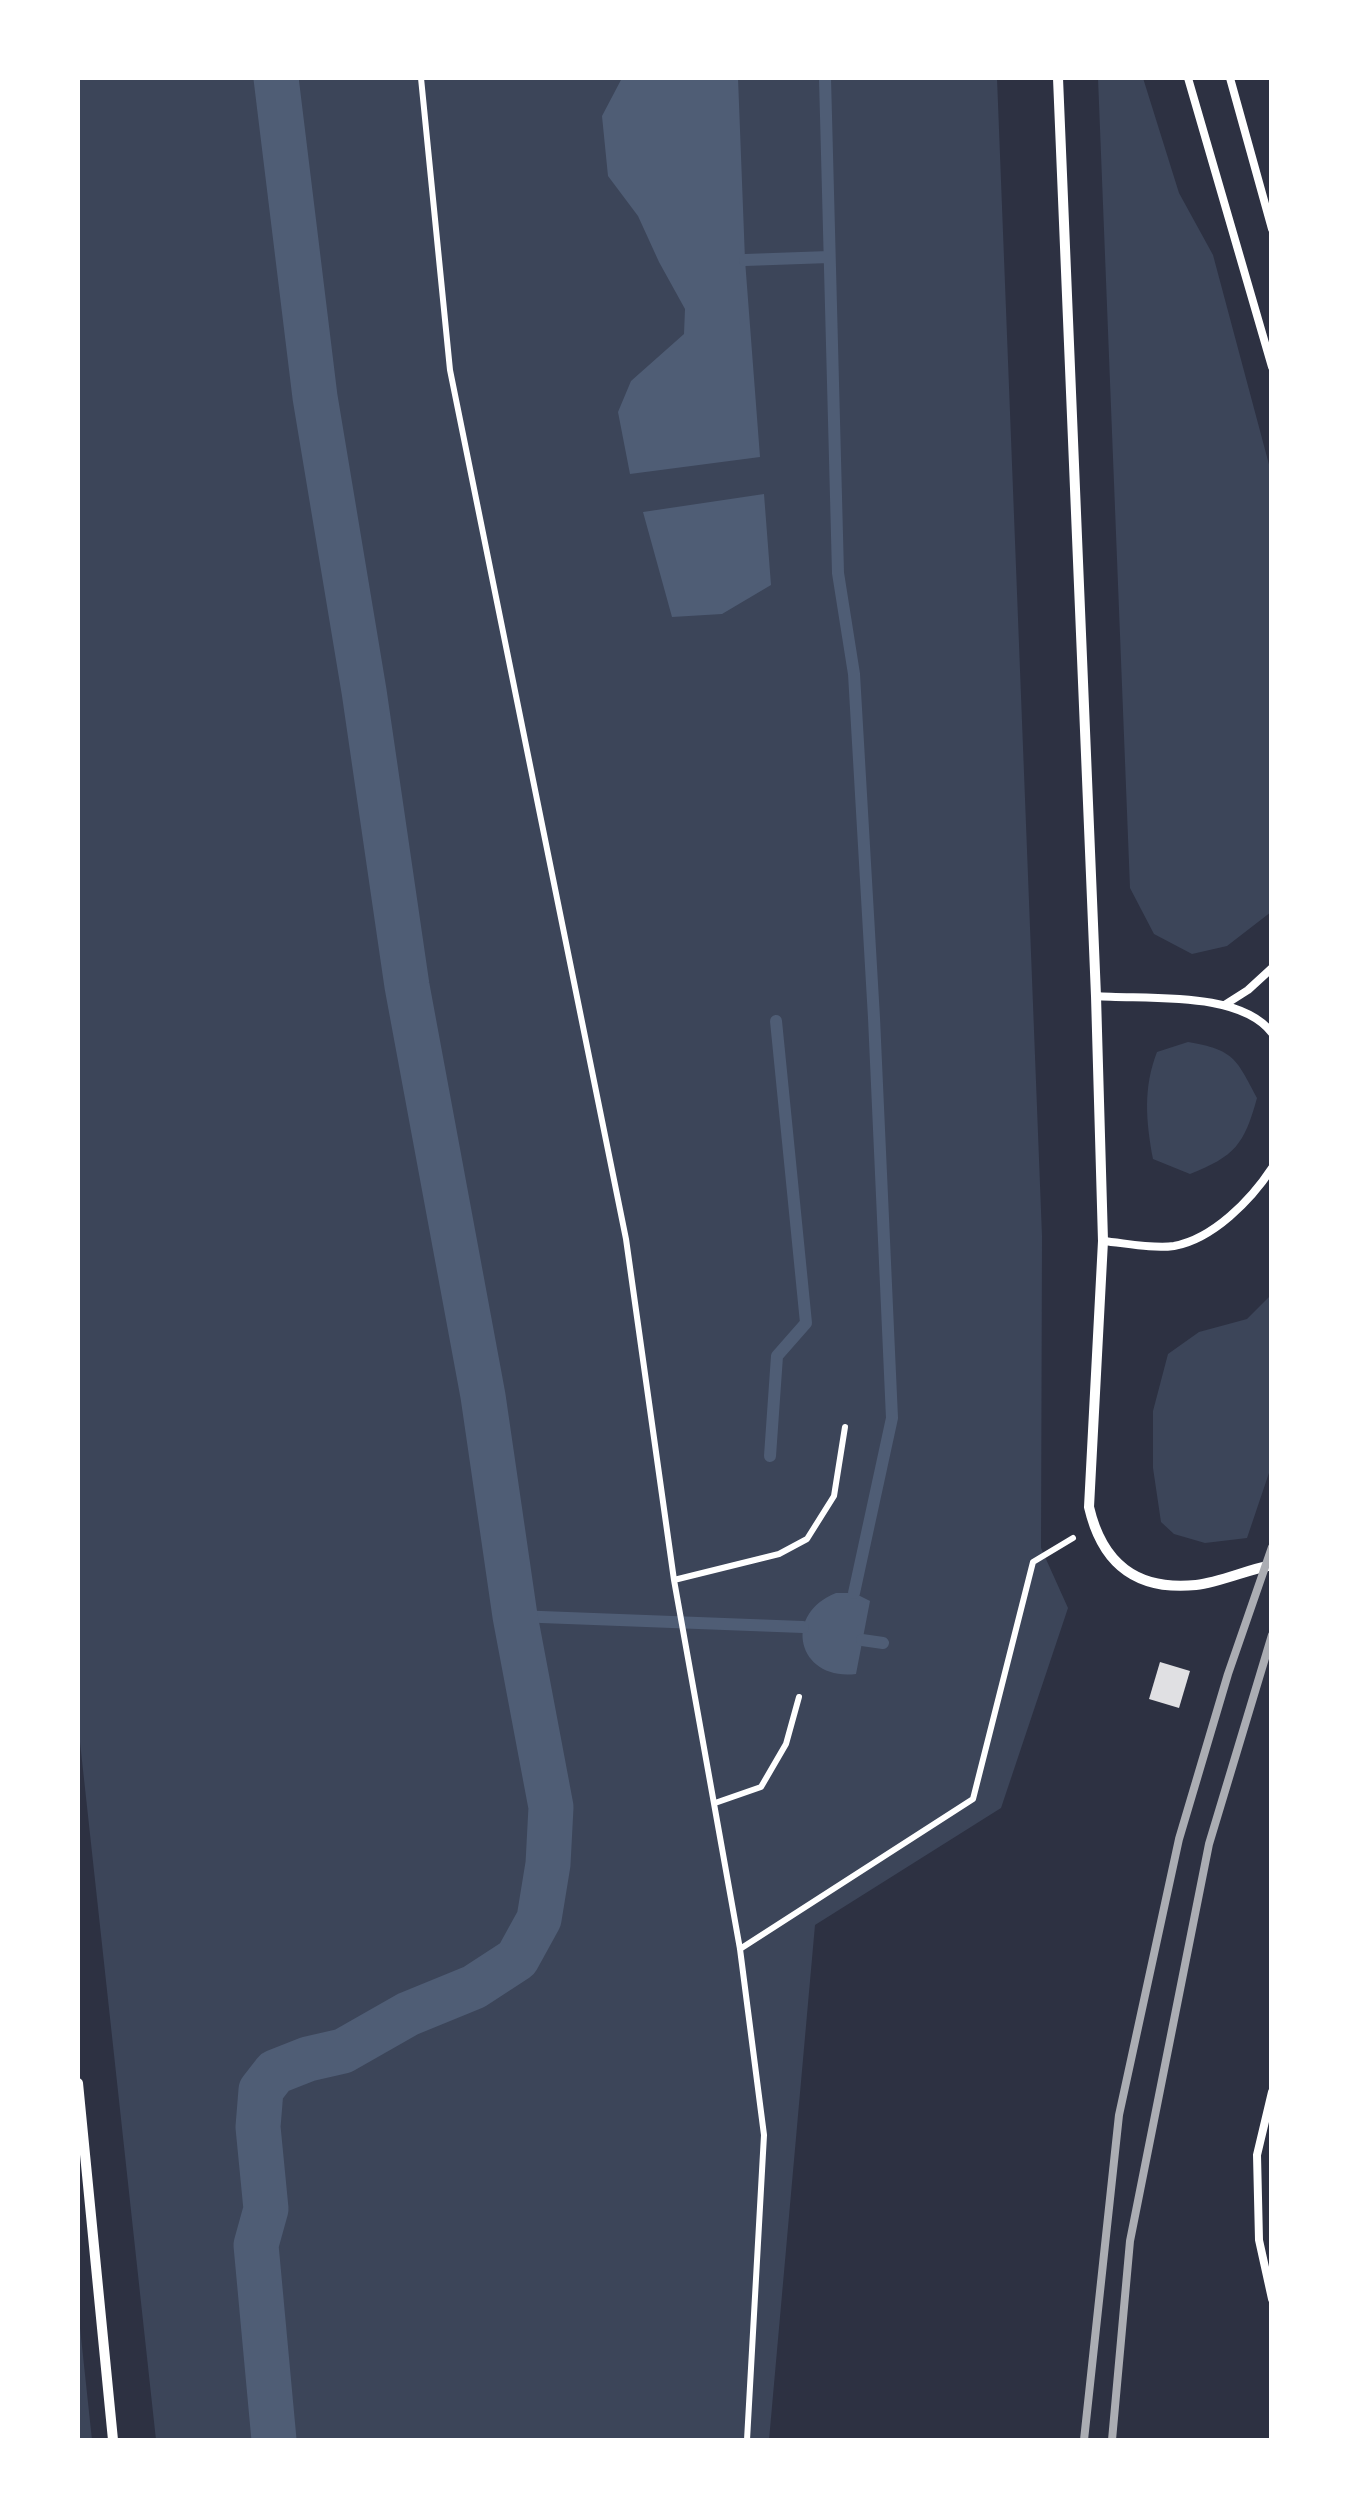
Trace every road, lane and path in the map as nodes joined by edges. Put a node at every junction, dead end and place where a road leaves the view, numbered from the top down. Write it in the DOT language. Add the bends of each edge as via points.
graph roads {
  1 [pos="420,78"];
  2 [pos="1058,78"];
  3 [pos="1188,78"];
  4 [pos="1230,78"];
  5 [pos="1272,230"];
  6 [pos="1272,367"];
  7 [pos="1272,968"];
  8 [pos="1096,996"];
  9 [pos="1226,1004"];
  10 [pos="1272,1033"];
  11 [pos="1272,1168"];
  12 [pos="1103,1241"];
  13 [pos="845,1427"];
  14 [pos="1093,1526"];
  15 [pos="1272,1565"];
  16 [pos="674,1580"];
  17 [pos="799,1697"];
  18 [pos="715,1803"];
  19 [pos="740,1949"];
  20 [pos="78,2083"];
  21 [pos="1272,2092"];
  22 [pos="1272,2299"];
  23 [pos="112,2440"];
  24 [pos="746,2440"];
  1 -- 16 [label="path" via="450,370 626,1239"];
  2 -- 8 [label="street"];
  3 -- 6 [label="lane"];
  4 -- 5 [label="lane"];
  7 -- 9 [label="lane"];
  8 -- 9 [label="lane"];
  8 -- 12 [label="street"];
  9 -- 10 [label="lane"];
  11 -- 12 [label="lane" via="1202,1236 1171,1246"];
  12 -- 14 [label="street" via="1088,1487"];
  13 -- 16 [label="path" via="834,1496 808,1538 778,1554"];
  14 -- 15 [label="street" via="1121,1568 1158,1583 1195,1585"];
  14 -- 19 [label="path" via="1033,1562 973,1800"];
  16 -- 18 [label="path"];
  17 -- 18 [label="path" via="786,1744 761,1787"];
  18 -- 19 [label="path"];
  19 -- 24 [label="path" via="764,2136"];
  20 -- 23 [label="street"];
  21 -- 22 [label="lane" via="1258,2155 1260,2240"];
}
